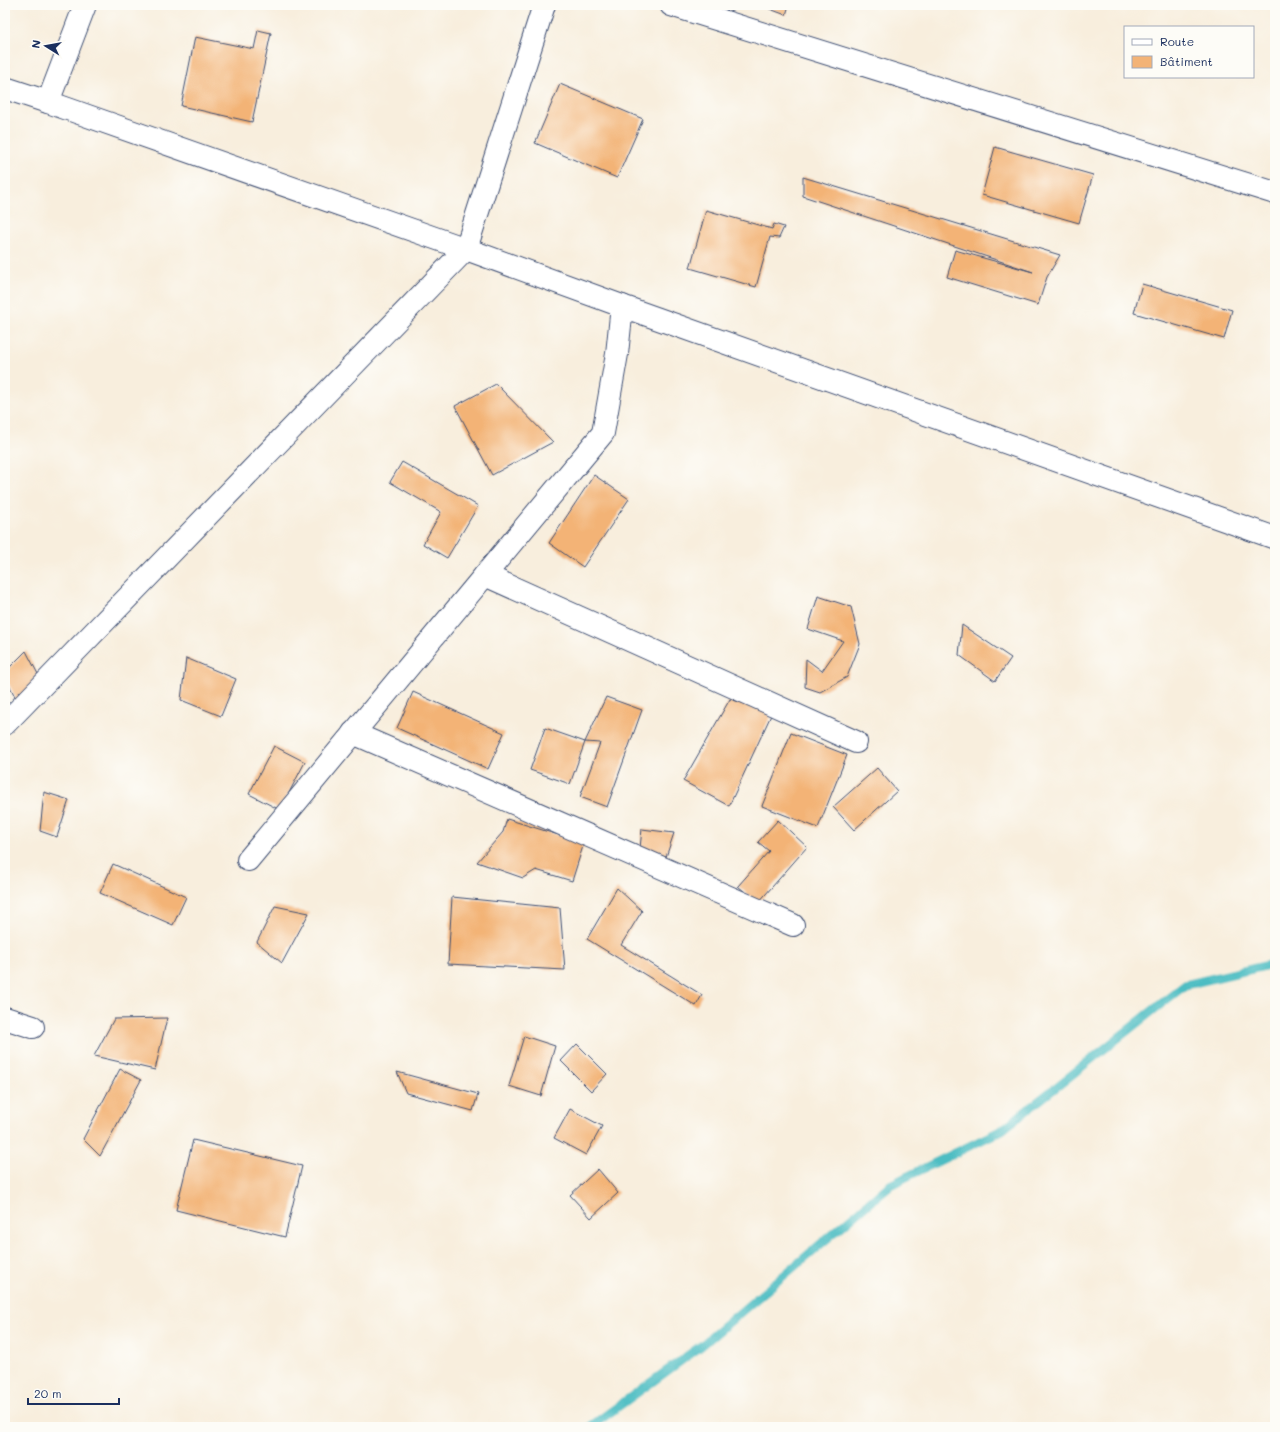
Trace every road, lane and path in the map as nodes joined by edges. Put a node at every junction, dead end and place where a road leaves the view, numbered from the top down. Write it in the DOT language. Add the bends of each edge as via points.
graph roads {
  1 [pos="84,5"];
  2 [pos="544,5"];
  3 [pos="671,5"];
  4 [pos="5,88"];
  5 [pos="48,102"];
  6 [pos="1275,193"];
  7 [pos="466,249"];
  8 [pos="622,306"];
  9 [pos="1275,538"];
  10 [pos="485,575"];
  11 [pos="5,724"];
  12 [pos="353,733"];
  13 [pos="856,742"];
  14 [pos="248,860"];
  15 [pos="793,925"];
  16 [pos="5,1018"];
  17 [pos="33,1027"];
  1 -- 5 [label="street"];
  2 -- 7 [label="street"];
  3 -- 6 [label="street"];
  4 -- 5 [label="street"];
  5 -- 7 [label="street"];
  7 -- 8 [label="street"];
  7 -- 11 [label="street"];
  8 -- 9 [label="street"];
  8 -- 10 [label="street" via="617,354 603,433"];
  10 -- 12 [label="street"];
  10 -- 13 [label="street"];
  12 -- 14 [label="street"];
  12 -- 15 [label="street"];
  16 -- 17 [label="street"];
}
